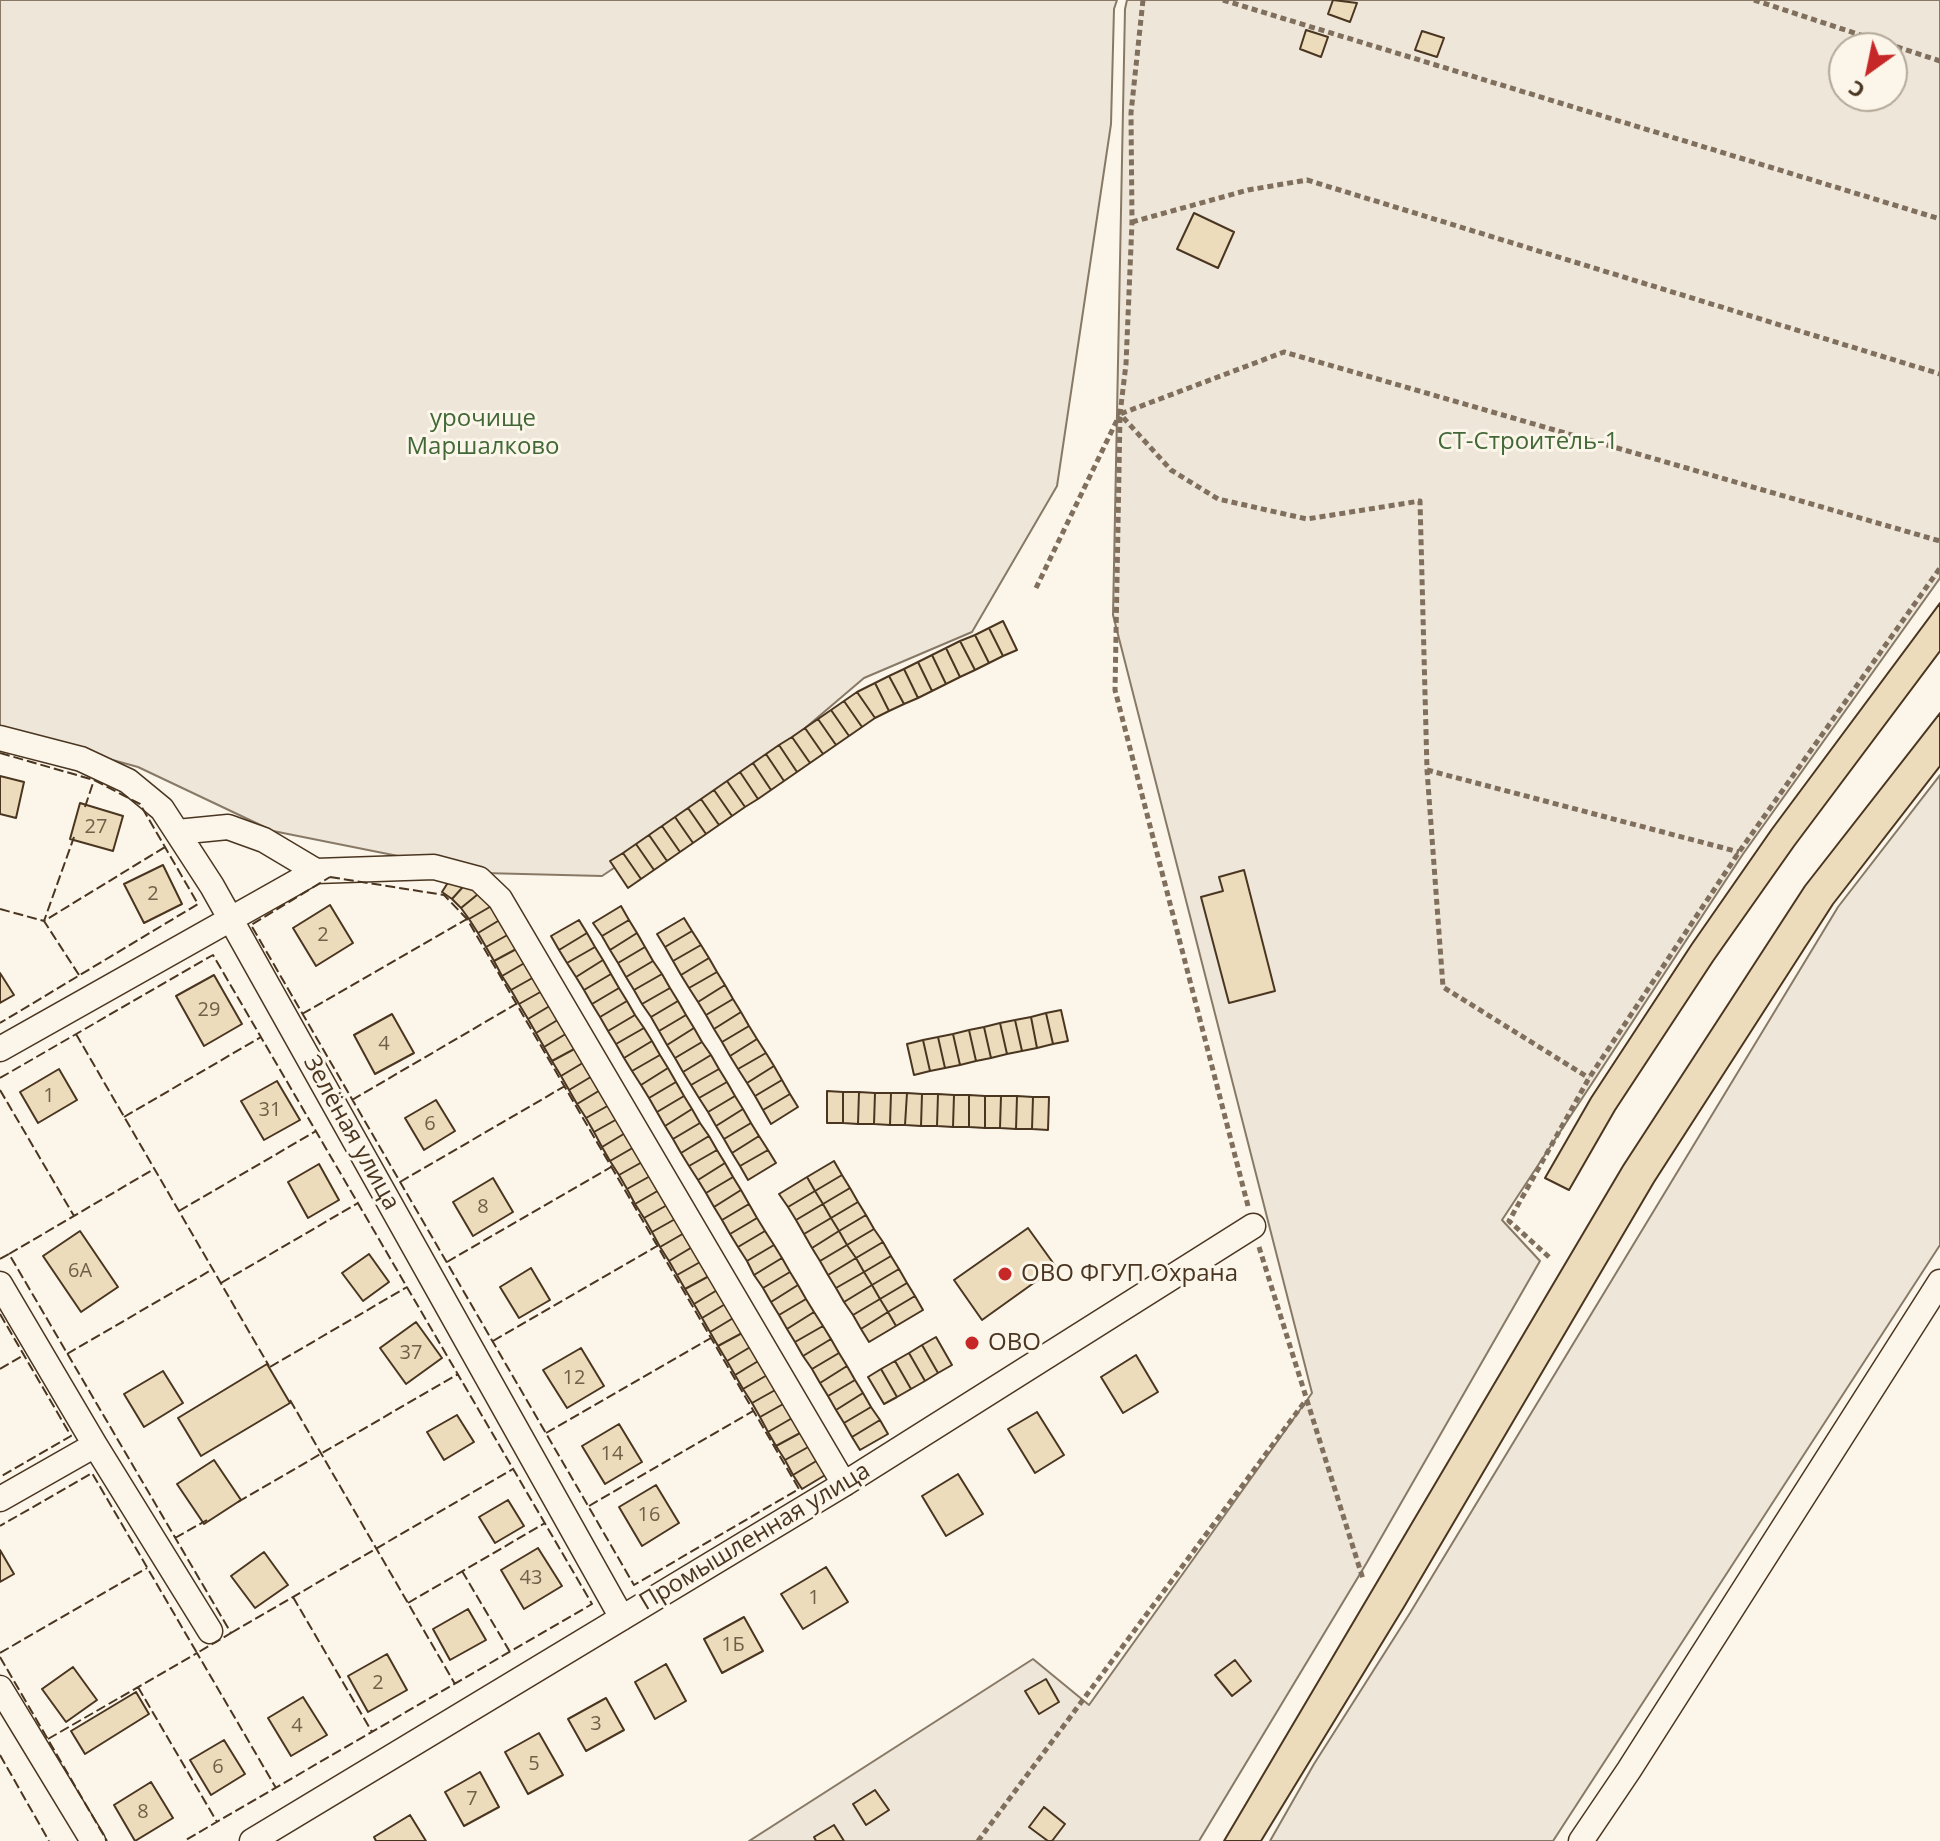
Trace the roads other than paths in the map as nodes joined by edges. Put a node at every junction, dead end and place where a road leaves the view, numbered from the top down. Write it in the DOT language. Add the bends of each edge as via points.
graph roads {
  1 [pos="0,738"];
  2 [pos="177,832"];
  3 [pos="316,871"];
  4 [pos="230,918"];
  5 [pos="0,1049"];
  6 [pos="1253,1226"];
  7 [pos="1940,1282"];
  8 [pos="0,1284"];
  9 [pos="95,1445"];
  10 [pos="844,1484"];
  11 [pos="0,1499"];
  12 [pos="622,1618"];
  13 [pos="210,1631"];
  14 [pos="0,1688"];
  15 [pos="93,1841"];
  16 [pos="252,1841"];
  17 [pos="1581,1841"];
  1 -- 2 [label="street, Зелёная улица" via="81,759 128,781 162,809"];
  2 -- 3 [label="street" via="228,827 264,840"];
  2 -- 4 [label="street, Зелёная улица"];
  3 -- 4 [label="street"];
  3 -- 10 [label="street" via="434,867 479,879 500,899"];
  4 -- 5 [label="street"];
  4 -- 12 [label="street, Зелёная улица"];
  6 -- 10 [label="street, Промышленная улица"];
  7 -- 17 [label="street"];
  8 -- 9 [label="street"];
  9 -- 11 [label="street"];
  9 -- 13 [label="street"];
  10 -- 12 [label="street, Промышленная улица"];
  12 -- 16 [label="street, Промышленная улица"];
  14 -- 15 [label="street"];
}
